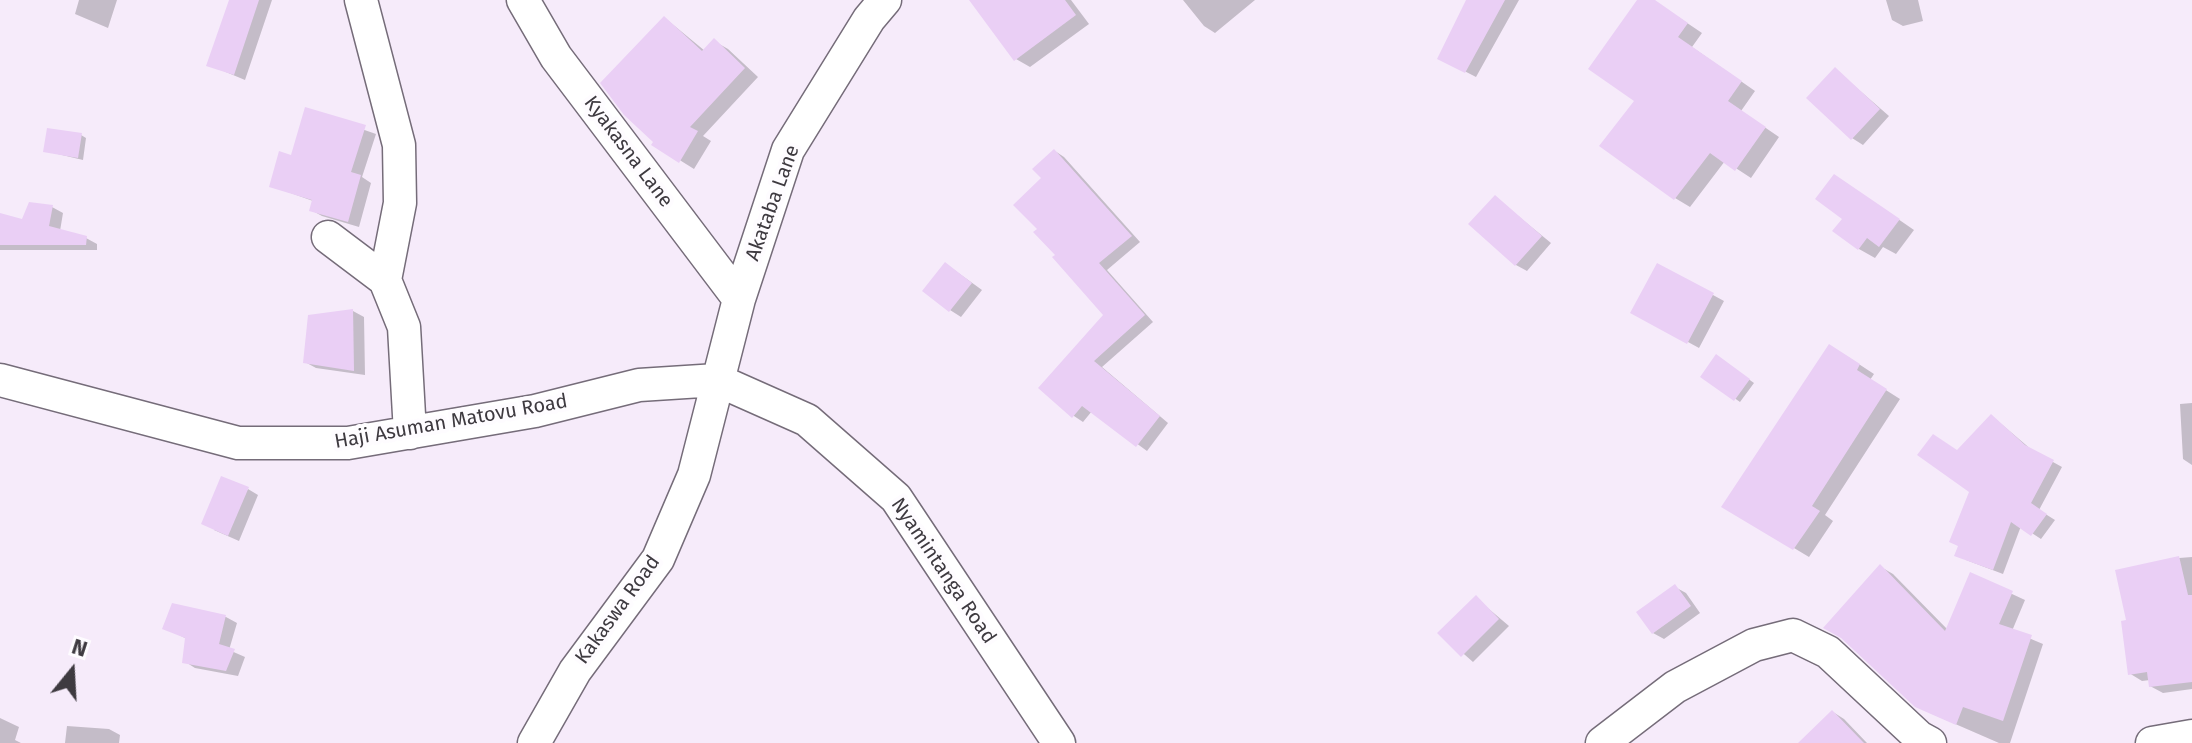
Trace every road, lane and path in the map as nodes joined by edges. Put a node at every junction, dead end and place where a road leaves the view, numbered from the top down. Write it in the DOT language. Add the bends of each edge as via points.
graph roads {
  1 [pos="361,0"];
  2 [pos="523,0"];
  3 [pos="885,0"];
  4 [pos="328,237"];
  5 [pos="385,280"];
  6 [pos="739,299"];
  7 [pos="0,380"];
  8 [pos="717,380"];
  9 [pos="410,433"];
  10 [pos="2192,736"];
  11 [pos="534,743"];
  12 [pos="1059,743"];
  13 [pos="1602,743"];
  14 [pos="1930,743"];
  15 [pos="2152,743"];
  1 -- 5 [label="street" via="399,145 400,203"];
  2 -- 6 [label="street, Kyakasna Lane" via="556,57"];
  3 -- 6 [label="street, Akataba Lane" via="788,150"];
  4 -- 5 [label="street"];
  5 -- 9 [label="street" via="404,327"];
  6 -- 8 [label="street, Akataba Lane"];
  7 -- 9 [label="street, Haji Asuman Matovu Road" via="238,443 348,443"];
  8 -- 9 [label="street, Haji Asuman Matovu Road" via="639,385 535,411"];
  8 -- 11 [label="street, Kakaswa Road" via="694,475 658,559 575,671"];
  8 -- 12 [label="street, Nyamintanga Road" via="807,420 896,498"];
  10 -- 15 [label="street"];
  13 -- 14 [label="street" via="1675,687 1754,645 1793,635 1828,652"];
}
